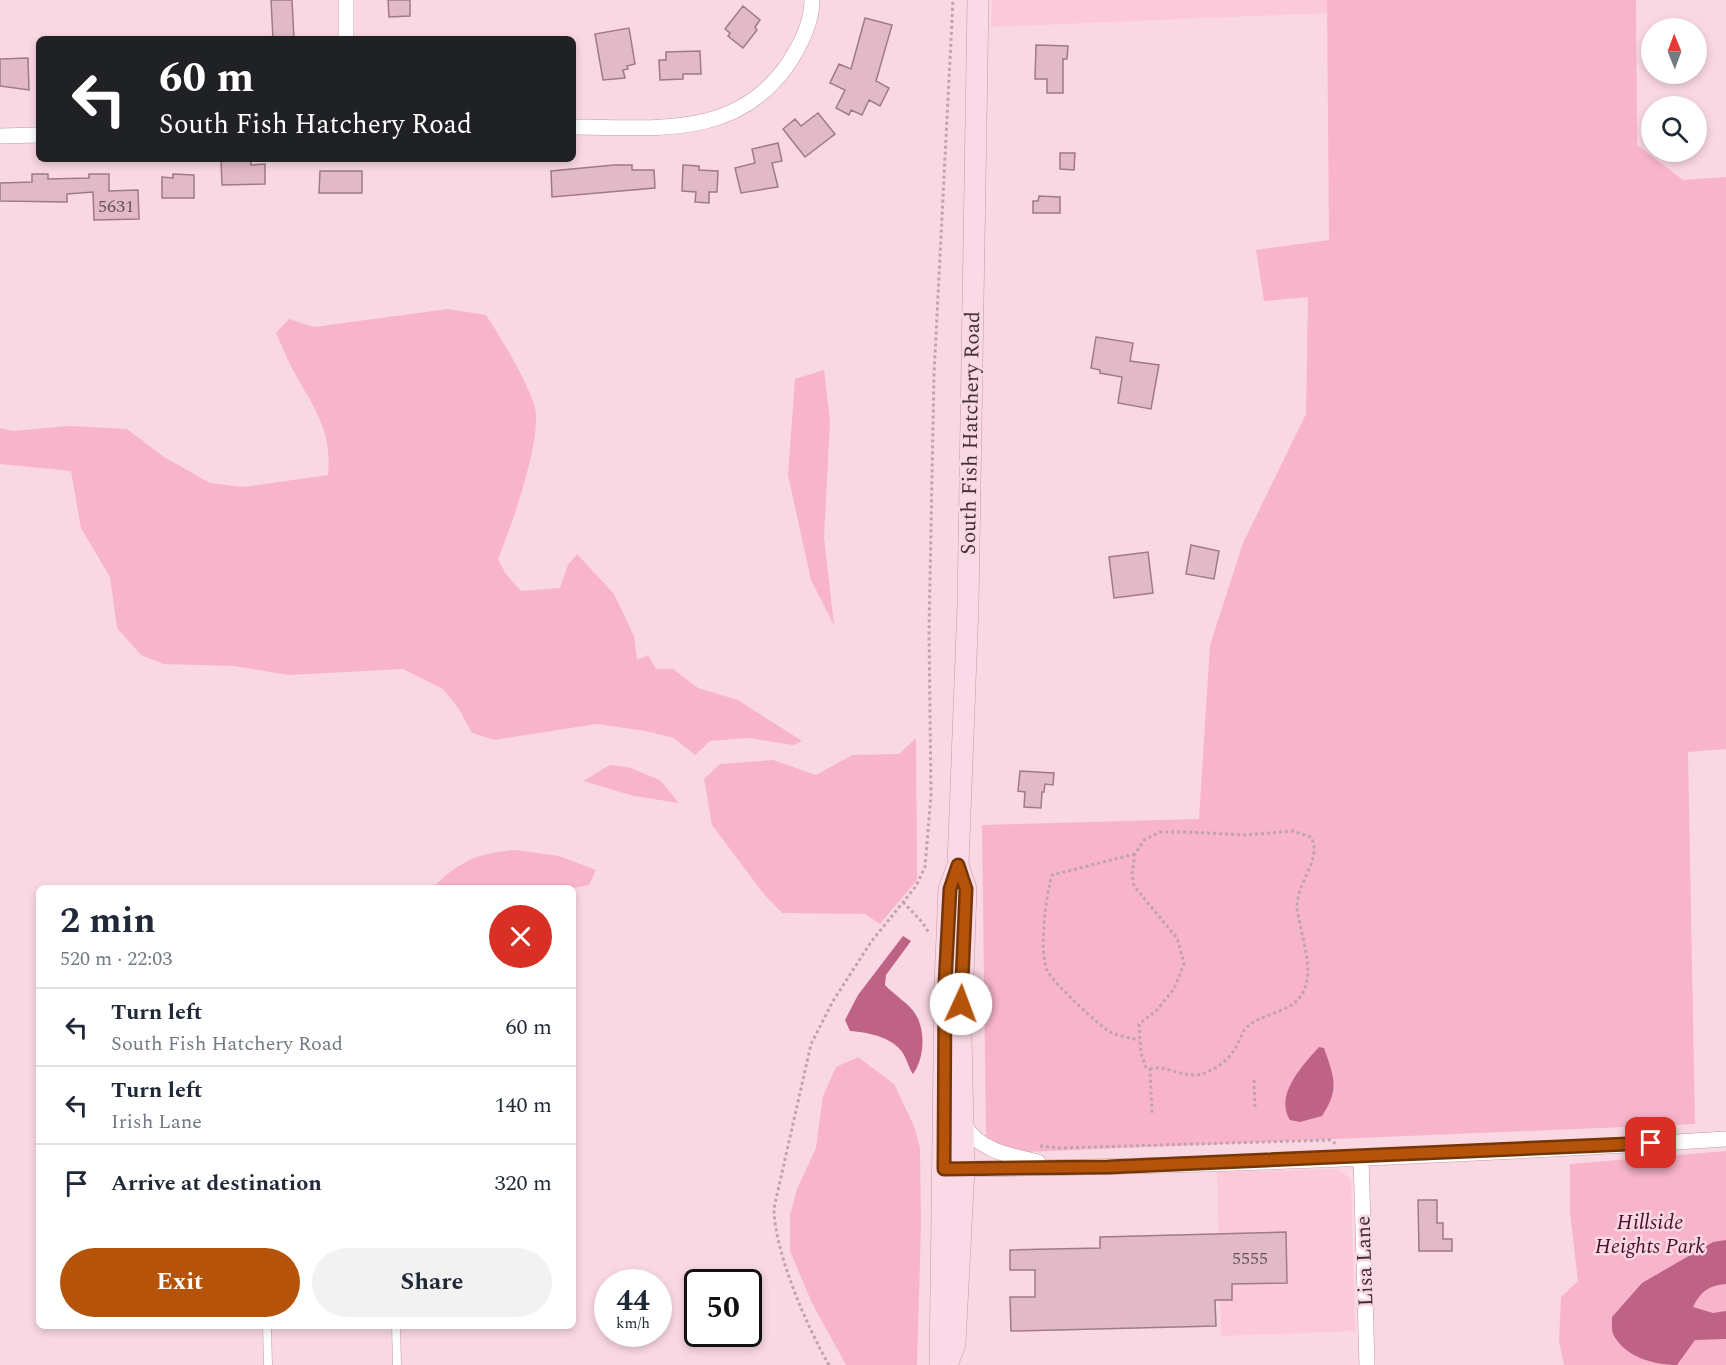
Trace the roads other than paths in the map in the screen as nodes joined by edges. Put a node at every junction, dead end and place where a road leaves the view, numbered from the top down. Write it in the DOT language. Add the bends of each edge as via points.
graph roads {
  1 [pos="346,0"];
  2 [pos="812,0"];
  3 [pos="978,0"];
  4 [pos="346,36"];
  5 [pos="576,127"];
  6 [pos="36,135"];
  7 [pos="0,136"];
  8 [pos="958,865"];
  9 [pos="961,1116"];
  10 [pos="1726,1139"];
  11 [pos="1360,1157"];
  12 [pos="1067,1167"];
  13 [pos="954,1169"];
  14 [pos="267,1329"];
  15 [pos="396,1329"];
  16 [pos="268,1365"];
  17 [pos="397,1365"];
  18 [pos="940,1365"];
  19 [pos="947,1365"];
  20 [pos="1367,1365"];
  1 -- 4 [label="street"];
  2 -- 5 [label="street" via="799,48 780,76 735,113 679,125"];
  3 -- 8 [label="main road, South Fish Hatchery Road" via="968,605"];
  6 -- 7 [label="street"];
  8 -- 9 [label="main road, South Fish Hatchery Road" via="966,889"];
  8 -- 13 [label="main road, South Fish Hatchery Road" via="950,889 945,984"];
  9 -- 12 [label="street" via="974,1138 998,1151"];
  9 -- 13 [label="main road, South Fish Hatchery Road"];
  10 -- 11 [label="street"];
  11 -- 12 [label="street"];
  11 -- 20 [label="street, Lisa Lane"];
  12 -- 13 [label="street"];
  13 -- 18 [label="main road, South Fish Hatchery Road"];
  13 -- 19 [label="main road, South Fish Hatchery Road" via="955,1344"];
  14 -- 16 [label="lane"];
  15 -- 17 [label="lane"];
}
